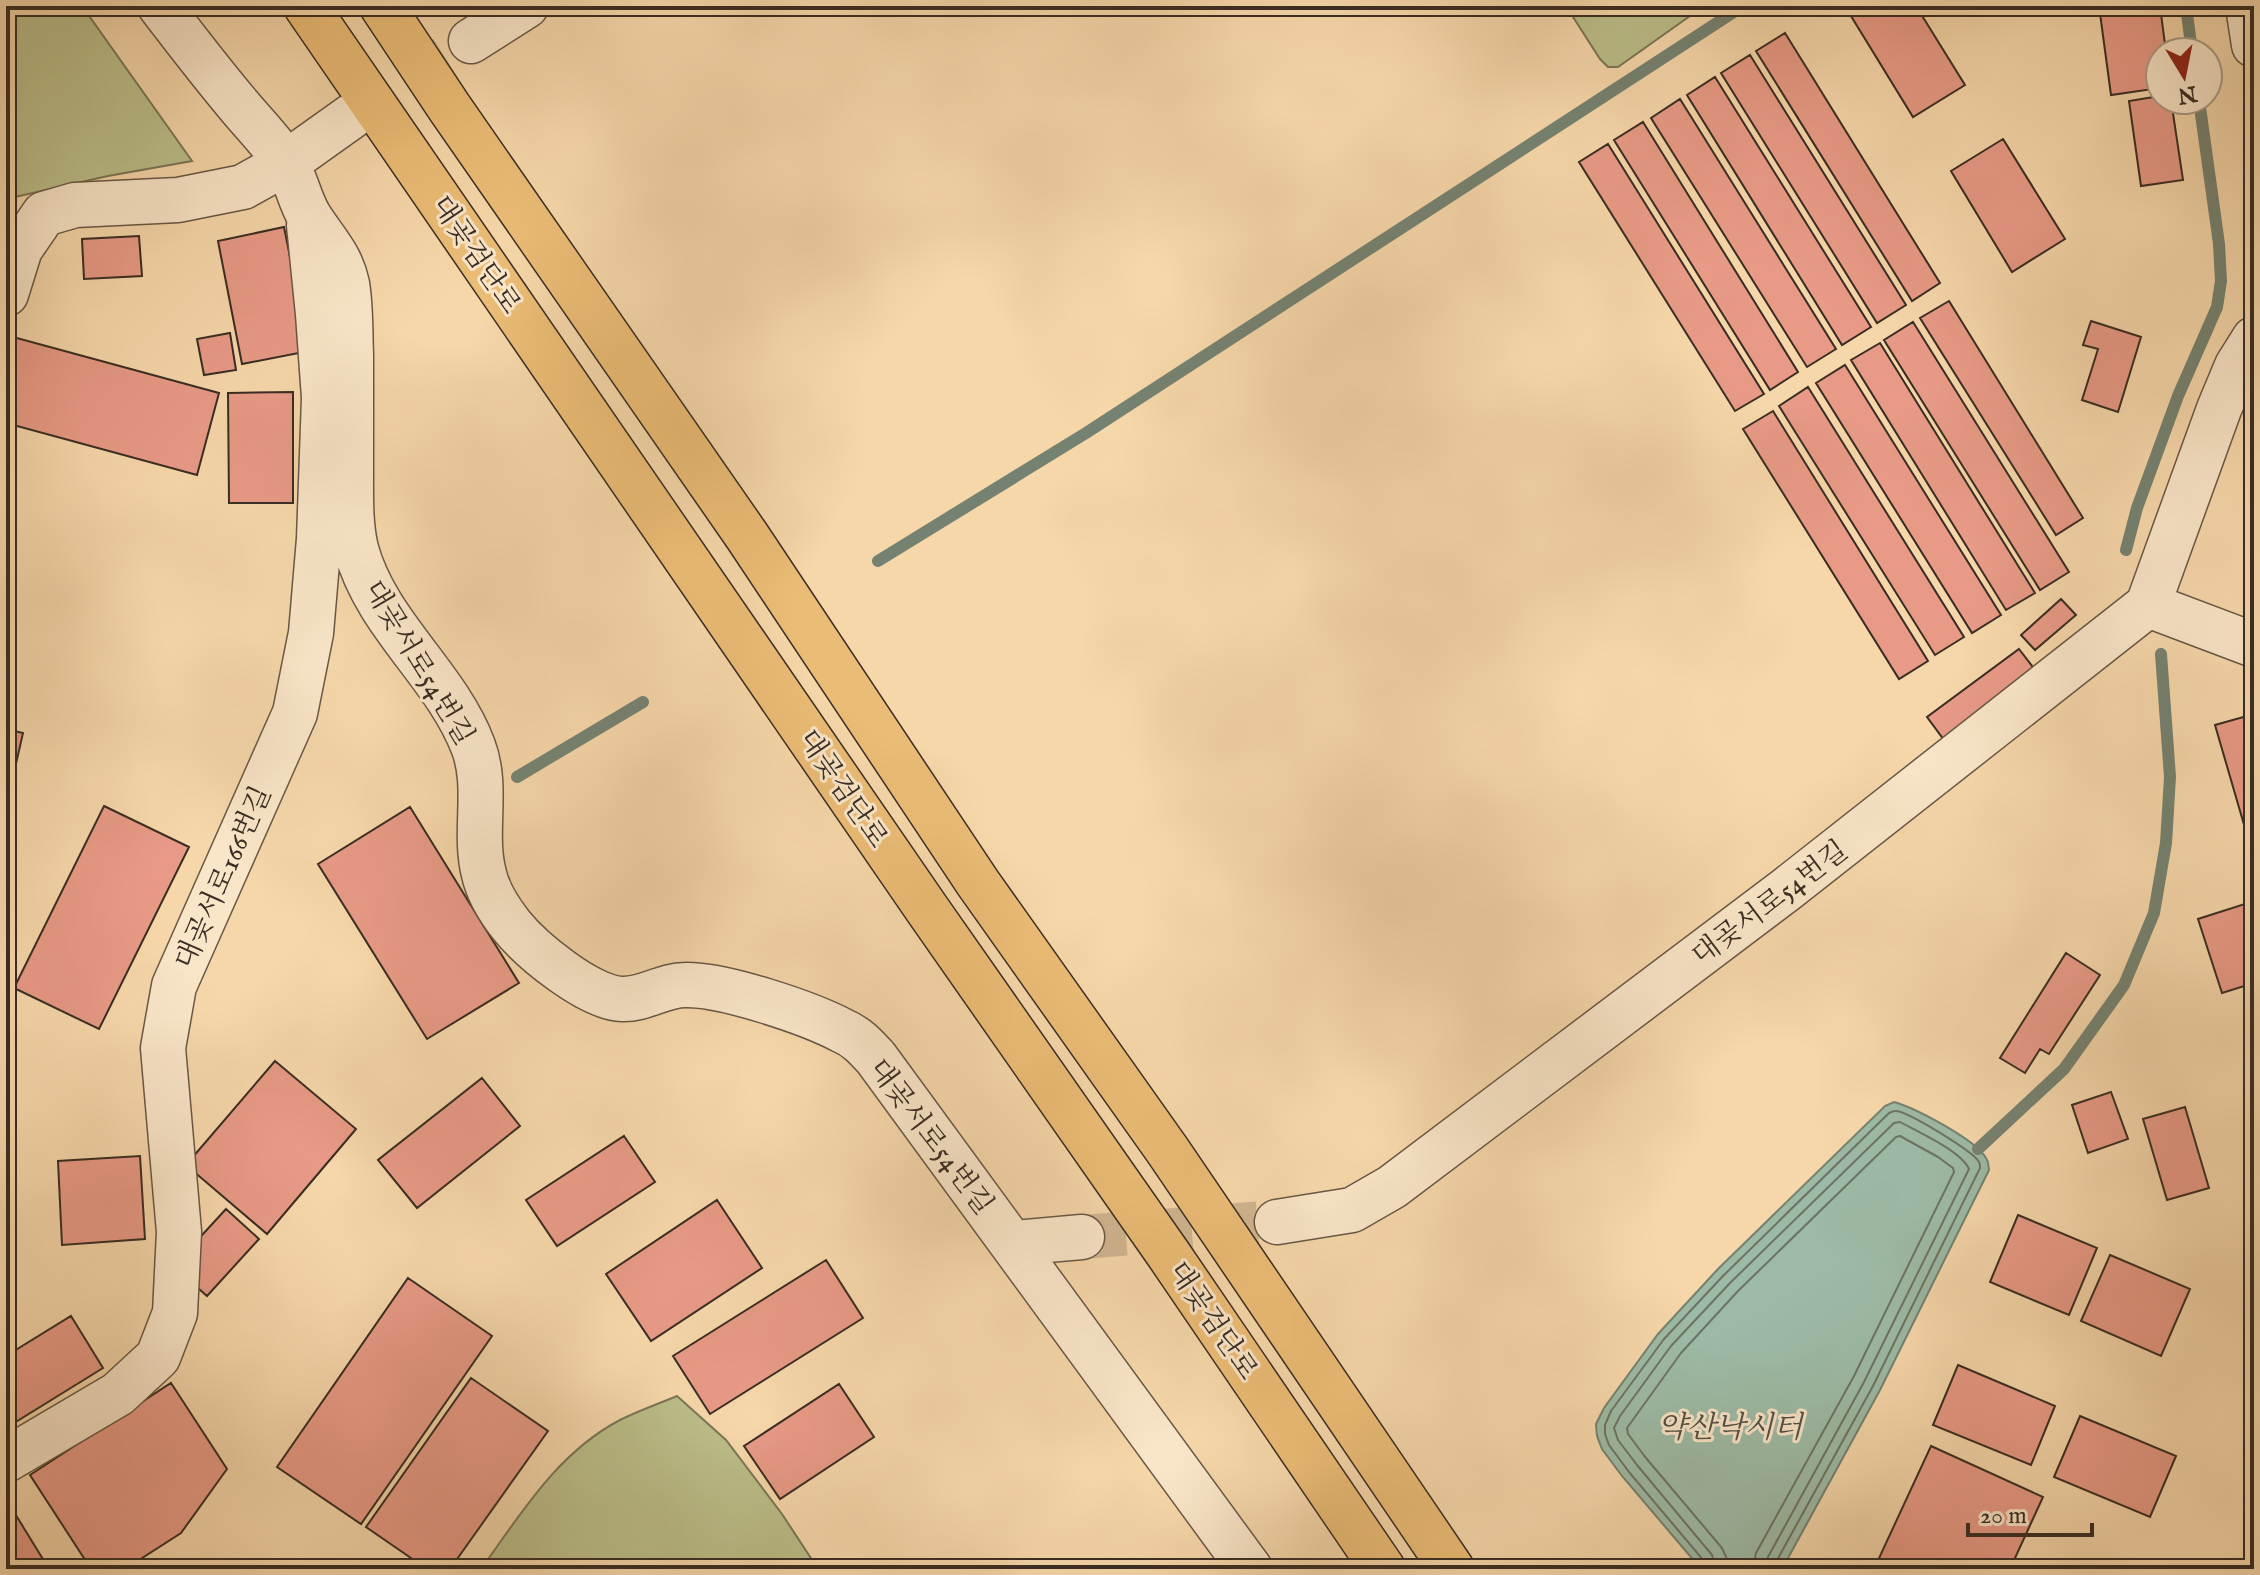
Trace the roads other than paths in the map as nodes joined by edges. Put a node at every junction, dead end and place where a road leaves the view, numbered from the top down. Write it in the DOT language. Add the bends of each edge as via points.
graph roads {
  1 [pos="160,6"];
  2 [pos="306,6"];
  3 [pos="382,6"];
  4 [pos="526,6"];
  5 [pos="2248,6"];
  6 [pos="471,41"];
  7 [pos="2254,45"];
  8 [pos="352,116"];
  9 [pos="286,163"];
  10 [pos="308,214"];
  11 [pos="6,294"];
  12 [pos="2254,339"];
  13 [pos="2148,605"];
  14 [pos="2254,645"];
  15 [pos="1277,1222"];
  16 [pos="1082,1237"];
  17 [pos="1013,1243"];
  18 [pos="6,1460"];
  19 [pos="1250,1569"];
  20 [pos="1383,1569"];
  21 [pos="1452,1569"];
  1 -- 9 [label="street, 대곶서로54번길"];
  2 -- 20 [label="main road, 대곶검단로"];
  3 -- 21 [label="main road, 대곶검단로"];
  4 -- 6 [label="street"];
  5 -- 7 [label="street"];
  8 -- 9 [label="street"];
  9 -- 10 [label="street, 대곶서로54번길"];
  9 -- 11 [label="street" via="243,187 178,200 75,205 44,214 20,249"];
  10 -- 17 [label="street, 대곶서로54번길" via="341,262 347,284 356,548 378,599 462,721 475,749 484,875 509,922 569,976 604,995 623,999 683,985 702,986 793,1011 861,1041"];
  10 -- 18 [label="street, 대곶서로166번길" via="324,398 311,633 295,713 174,986 163,1048 179,1232 175,1313 158,1357 118,1394"];
  12 -- 13 [label="street" via="2219,409"];
  13 -- 14 [label="street"];
  13 -- 15 [label="street, 대곶서로54번길" via="1775,899 1392,1187 1352,1210"];
  16 -- 17 [label="street, 대곶서로54번길"];
  17 -- 19 [label="street, 대곶서로54번길"];
}
